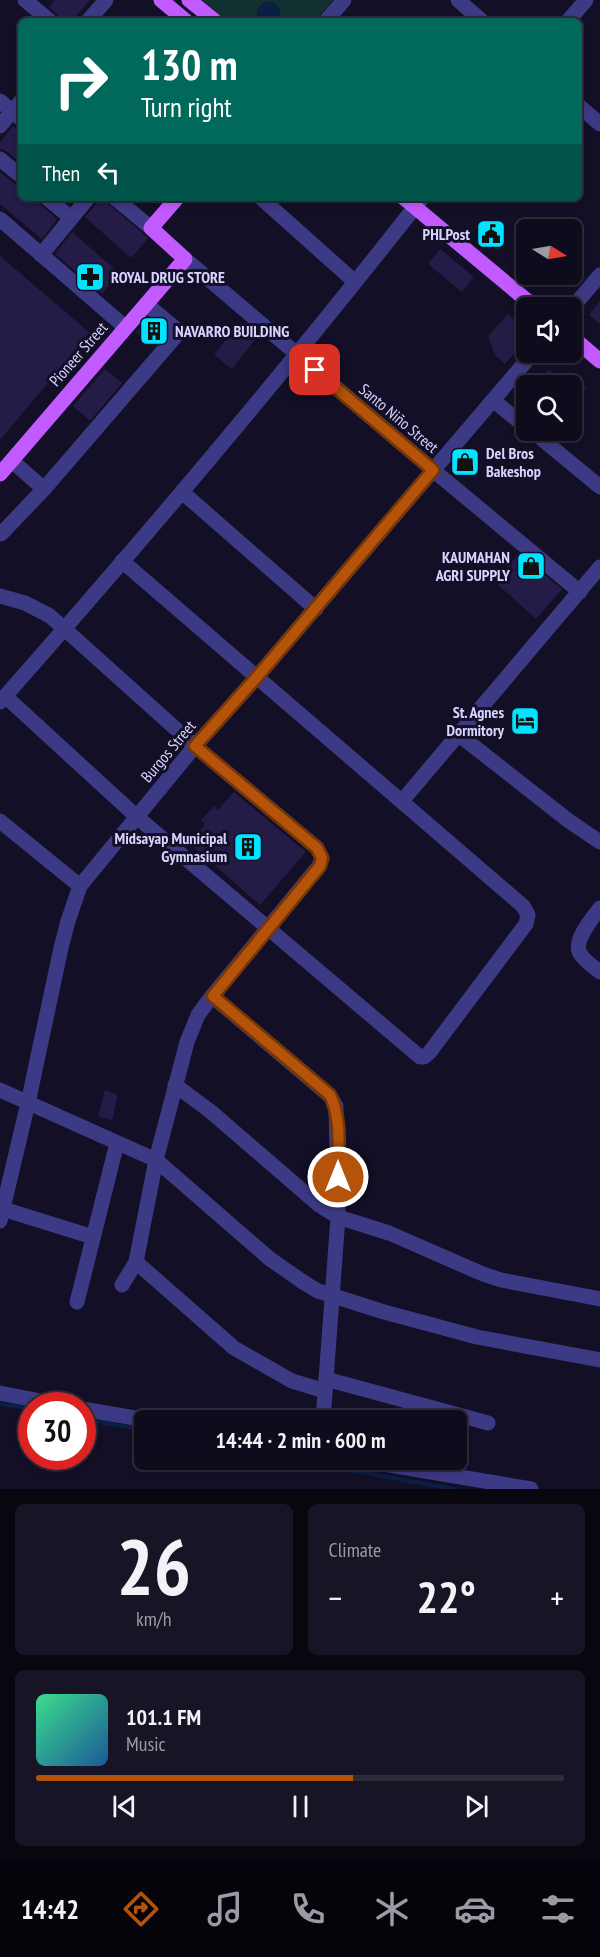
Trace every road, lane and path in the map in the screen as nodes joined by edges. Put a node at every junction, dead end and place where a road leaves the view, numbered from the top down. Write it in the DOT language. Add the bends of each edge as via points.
graph roads {
  1 [pos="25,0"];
  2 [pos="106,0"];
  3 [pos="161,0"];
  4 [pos="189,0"];
  5 [pos="344,0"];
  6 [pos="458,0"];
  7 [pos="586,0"];
  8 [pos="596,0"];
  9 [pos="600,4"];
  10 [pos="46,18"];
  11 [pos="91,18"];
  12 [pos="182,18"];
  13 [pos="211,18"];
  14 [pos="331,18"];
  15 [pos="479,18"];
  16 [pos="571,18"];
  17 [pos="0,101"];
  18 [pos="582,108"];
  19 [pos="18,110"];
  20 [pos="600,124"];
  21 [pos="0,126"];
  22 [pos="0,159"];
  23 [pos="18,174"];
  24 [pos="51,201"];
  25 [pos="86,201"];
  26 [pos="119,201"];
  27 [pos="174,201"];
  28 [pos="264,201"];
  29 [pos="414,201"];
  30 [pos="0,219"];
  31 [pos="151,228"];
  32 [pos="41,255"];
  33 [pos="185,259"];
  34 [pos="600,275"];
  35 [pos="356,282"];
  36 [pos="523,297"];
  37 [pos="581,297"];
  38 [pos="146,304"];
  39 [pos="125,327"];
  40 [pos="582,346"];
  41 [pos="298,356"];
  42 [pos="600,361"];
  43 [pos="525,363"];
  44 [pos="494,401"];
  45 [pos="516,419"];
  46 [pos="544,441"];
  47 [pos="12,461"];
  48 [pos="433,470"];
  49 [pos="0,474"];
  50 [pos="600,487"];
  51 [pos="44,489"];
  52 [pos="182,492"];
  53 [pos="0,533"];
  54 [pos="122,561"];
  55 [pos="600,567"];
  56 [pos="580,592"];
  57 [pos="0,596"];
  58 [pos="316,609"];
  59 [pos="64,627"];
  60 [pos="256,678"];
  61 [pos="2,699"];
  62 [pos="458,734"];
  63 [pos="195,746"];
  64 [pos="402,801"];
  65 [pos="137,817"];
  66 [pos="0,821"];
  67 [pos="600,842"];
  68 [pos="80,886"];
  69 [pos="600,908"];
  70 [pos="268,927"];
  71 [pos="600,972"];
  72 [pos="213,996"];
  73 [pos="175,1085"];
  74 [pos="0,1089"];
  75 [pos="28,1103"];
  76 [pos="117,1143"];
  77 [pos="156,1160"];
  78 [pos="2,1215"];
  79 [pos="338,1217"];
  80 [pos="93,1236"];
  81 [pos="136,1262"];
  82 [pos="122,1285"];
  83 [pos="332,1296"];
  84 [pos="600,1299"];
  85 [pos="77,1302"];
  86 [pos="600,1360"];
  87 [pos="325,1385"];
  88 [pos="0,1393"];
  89 [pos="18,1397"];
  90 [pos="324,1410"];
  91 [pos="96,1411"];
  92 [pos="134,1418"];
  93 [pos="488,1423"];
  94 [pos="419,1470"];
  95 [pos="531,1489"];
  1 -- 10 [label="street"];
  2 -- 11 [label="street"];
  3 -- 12 [label="main road"];
  4 -- 13 [label="main road"];
  5 -- 14 [label="street"];
  6 -- 15 [label="street"];
  7 -- 16 [label="street"];
  8 -- 9 [label="street"];
  17 -- 19 [label="street"];
  18 -- 20 [label="street"];
  19 -- 21 [label="street"];
  22 -- 23 [label="street"];
  24 -- 32 [label="street" via="71,218"];
  25 -- 32 [label="street"];
  26 -- 31 [label="street, Santo Niño Street"];
  27 -- 31 [label="main road"];
  28 -- 35 [label="street"];
  29 -- 35 [label="street"];
  29 -- 36 [label="main road"];
  30 -- 32 [label="street"];
  31 -- 33 [label="main road, Santo Niño Street"];
  32 -- 39 [label="street"];
  33 -- 38 [label="main road, Pioneer Street"];
  33 -- 41 [label="street, Santo Niño Street"];
  34 -- 37 [label="street"];
  35 -- 41 [label="street"];
  38 -- 39 [label="main road, Pioneer Street"];
  38 -- 51 [label="street" via="175,328 175,337"];
  39 -- 47 [label="main road, Pioneer Street"];
  40 -- 42 [label="main road"];
  41 -- 48 [label="street, Santo Niño Street"];
  41 -- 52 [label="street"];
  43 -- 44 [label="street, Burgos Street"];
  44 -- 45 [label="street"];
  44 -- 48 [label="street, Burgos Street"];
  46 -- 50 [label="street"];
  47 -- 49 [label="main road, Pioneer Street"];
  47 -- 51 [label="street"];
  48 -- 56 [label="street, Santo Niño Street"];
  48 -- 58 [label="street, Burgos Street"];
  51 -- 53 [label="street"];
  52 -- 54 [label="street"];
  52 -- 58 [label="street"];
  54 -- 59 [label="street"];
  54 -- 60 [label="street"];
  55 -- 56 [label="street"];
  56 -- 62 [label="street"];
  57 -- 59 [label="street" via="40,609"];
  58 -- 60 [label="street, Burgos Street"];
  59 -- 61 [label="street"];
  59 -- 63 [label="street"];
  60 -- 63 [label="street, Burgos Street"];
  60 -- 64 [label="street"];
  61 -- 65 [label="street"];
  62 -- 64 [label="street"];
  62 -- 67 [label="street"];
  63 -- 65 [label="street, Burgos Street"];
  63 -- 70 [label="street" via="317,848 322,858 320,866"];
  64 -- 70 [label="street" via="523,906 528,915 526,924 429,1053 420,1057"];
  65 -- 68 [label="street, Burgos Street"];
  65 -- 70 [label="street"];
  66 -- 68 [label="street"];
  68 -- 75 [label="street, Burgos Street" via="61,948"];
  69 -- 71 [label="street" via="584,928 578,945 580,954"];
  70 -- 72 [label="street"];
  72 -- 73 [label="street" via="192,1026"];
  72 -- 79 [label="street" via="330,1095 337,1116"];
  73 -- 77 [label="street"];
  73 -- 79 [label="street"];
  74 -- 75 [label="street"];
  75 -- 76 [label="street"];
  75 -- 78 [label="street, Burgos Street"];
  76 -- 77 [label="street"];
  76 -- 80 [label="street"];
  77 -- 81 [label="street"];
  77 -- 83 [label="street" via="270,1258 312,1288"];
  78 -- 80 [label="street"];
  79 -- 83 [label="street"];
  79 -- 84 [label="street" via="377,1228 501,1280"];
  80 -- 85 [label="street"];
  81 -- 82 [label="street"];
  81 -- 87 [label="street" via="234,1348 292,1381"];
  83 -- 86 [label="street" via="477,1337"];
  83 -- 87 [label="street"];
  87 -- 90 [label="street"];
  87 -- 93 [label="street"];
  88 -- 89 [label="street"];
  91 -- 92 [label="street"];
  94 -- 95 [label="street"];
}
